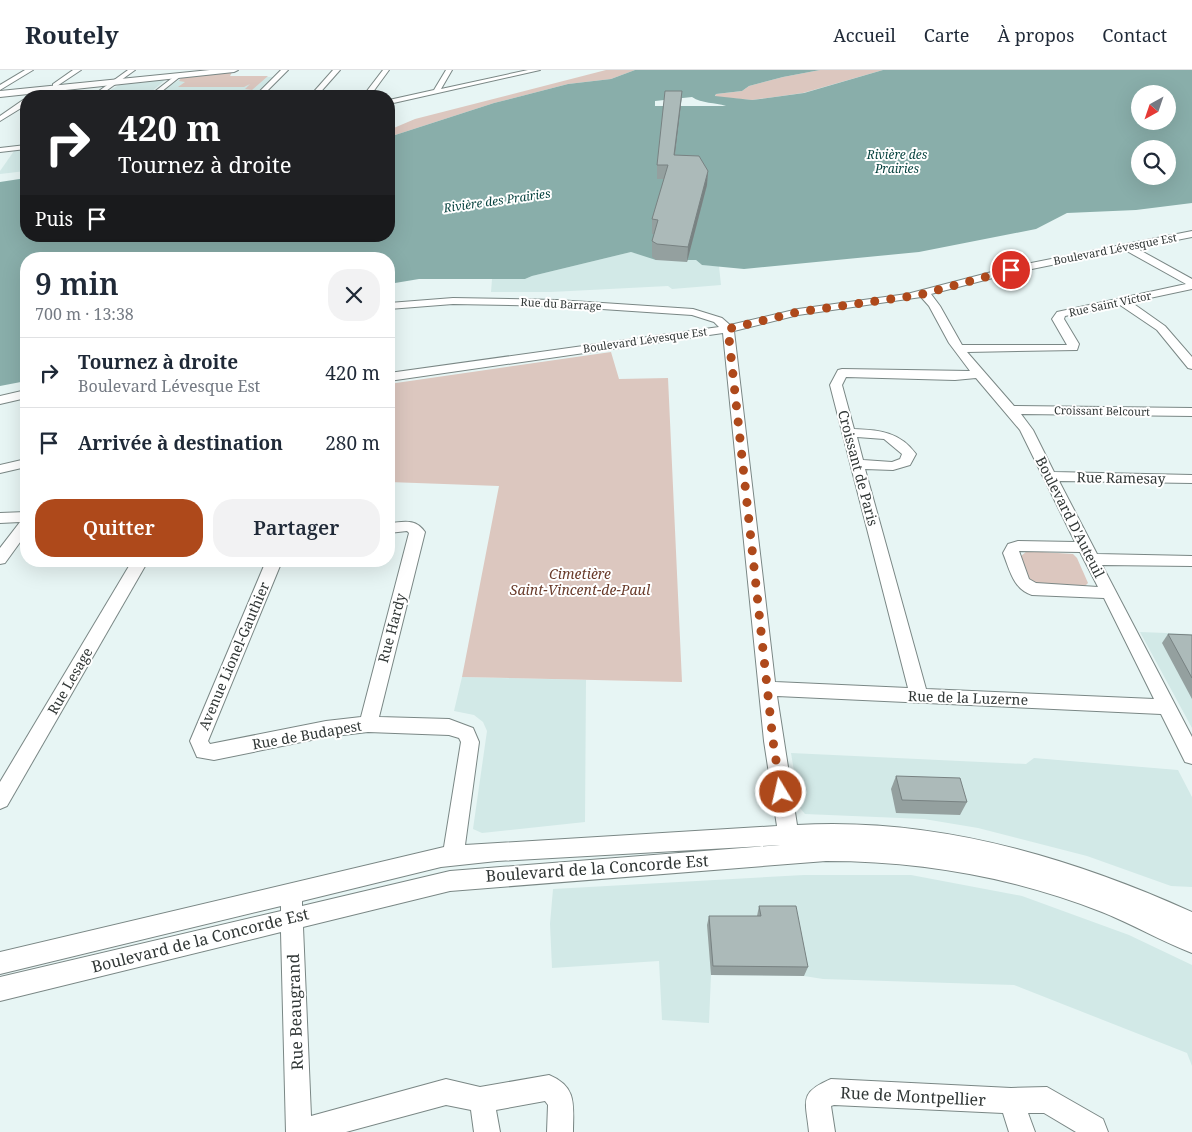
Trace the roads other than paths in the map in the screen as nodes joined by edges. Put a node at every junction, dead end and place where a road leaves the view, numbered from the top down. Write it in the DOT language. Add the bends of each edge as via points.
graph roads {
  1 [pos="30,70"];
  2 [pos="78,70"];
  3 [pos="132,70"];
  4 [pos="202,70"];
  5 [pos="234,70"];
  6 [pos="285,70"];
  7 [pos="337,70"];
  8 [pos="386,70"];
  9 [pos="448,70"];
  10 [pos="537,70"];
  11 [pos="183,73"];
  12 [pos="512,73"];
  13 [pos="117,81"];
  14 [pos="51,87"];
  15 [pos="0,89"];
  16 [pos="29,90"];
  17 [pos="46,90"];
  18 [pos="104,90"];
  19 [pos="160,90"];
  20 [pos="264,90"];
  21 [pos="319,90"];
  22 [pos="371,90"];
  23 [pos="20,91"];
  24 [pos="440,91"];
  25 [pos="0,94"];
  26 [pos="395,101"];
  27 [pos="20,106"];
  28 [pos="0,119"];
  29 [pos="20,147"];
  30 [pos="0,150"];
  31 [pos="1192,234"];
  32 [pos="1126,247"];
  33 [pos="1192,284"];
  34 [pos="924,294"];
  35 [pos="1122,301"];
  36 [pos="395,306"];
  37 [pos="728,329"];
  38 [pos="959,349"];
  39 [pos="1192,365"];
  40 [pos="980,374"];
  41 [pos="395,375"];
  42 [pos="20,395"];
  43 [pos="0,400"];
  44 [pos="1012,410"];
  45 [pos="1192,412"];
  46 [pos="849,433"];
  47 [pos="20,464"];
  48 [pos="857,464"];
  49 [pos="0,469"];
  50 [pos="1050,476"];
  51 [pos="1192,479"];
  52 [pos="20,517"];
  53 [pos="0,518"];
  54 [pos="395,527"];
  55 [pos="20,532"];
  56 [pos="1089,553"];
  57 [pos="0,559"];
  58 [pos="1192,561"];
  59 [pos="136,567"];
  60 [pos="272,567"];
  61 [pos="1109,593"];
  62 [pos="769,689"];
  63 [pos="919,697"];
  64 [pos="1167,707"];
  65 [pos="368,724"];
  66 [pos="204,752"];
  67 [pos="1192,756"];
  68 [pos="0,800"];
  69 [pos="790,844"];
  70 [pos="454,855"];
  71 [pos="291,892"];
  72 [pos="1186,916"];
  73 [pos="292,918"];
  74 [pos="1192,942"];
  75 [pos="0,963"];
  76 [pos="0,989"];
  77 [pos="480,1100"];
  78 [pos="1011,1101"];
  79 [pos="299,1132"];
  80 [pos="487,1132"];
  81 [pos="560,1132"];
  82 [pos="822,1132"];
  83 [pos="1022,1132"];
  84 [pos="1095,1132"];
  1 -- 15 [label="street"];
  2 -- 14 [label="street"];
  3 -- 13 [label="street"];
  4 -- 11 [label="main road"];
  5 -- 11 [label="main road"];
  6 -- 20 [label="street"];
  7 -- 21 [label="street"];
  8 -- 22 [label="street"];
  9 -- 24 [label="street" via="437,89"];
  10 -- 12 [label="street"];
  11 -- 13 [label="main road"];
  11 -- 19 [label="street"];
  12 -- 24 [label="street"];
  13 -- 14 [label="main road"];
  13 -- 18 [label="street"];
  14 -- 15 [label="main road"];
  14 -- 16 [label="main road"];
  14 -- 17 [label="street"];
  23 -- 25 [label="main road"];
  24 -- 26 [label="street"];
  27 -- 28 [label="street"];
  29 -- 30 [label="street"];
  31 -- 32 [label="street, Boulevard Lévesque Est"];
  32 -- 33 [label="street"];
  32 -- 34 [label="street, Boulevard Lévesque Est" via="1011,270"];
  33 -- 35 [label="street, Rue Saint Victor"];
  34 -- 37 [label="street, Boulevard Lévesque Est" via="798,312"];
  34 -- 38 [label="street, Boulevard D'Auteuil" via="931,299 946,331"];
  35 -- 38 [label="street, Rue Saint Victor" via="1061,314 1058,319 1073,348"];
  35 -- 39 [label="street" via="1161,328"];
  36 -- 37 [label="street, Rue du Barrage" via="453,301 577,304 692,312 718,320"];
  37 -- 41 [label="street, Boulevard Lévesque Est"];
  37 -- 62 [label="street"];
  38 -- 40 [label="street, Boulevard D'Auteuil"];
  40 -- 44 [label="street, Boulevard D'Auteuil"];
  40 -- 46 [label="street, Croissant de Paris" via="842,373 836,385"];
  42 -- 43 [label="street"];
  44 -- 45 [label="street, Croissant Belcourt"];
  44 -- 50 [label="street, Boulevard D'Auteuil"];
  46 -- 48 [label="street, Croissant de Paris"];
  46 -- 48 [label="street" via="888,434 898,440 909,454 905,462 893,466"];
  47 -- 49 [label="street"];
  48 -- 63 [label="street, Croissant de Paris"];
  50 -- 51 [label="street, Rue Ramesay"];
  50 -- 56 [label="street, Boulevard D'Auteuil"];
  52 -- 53 [label="street"];
  54 -- 65 [label="street, Rue Hardy" via="411,526 417,532"];
  55 -- 57 [label="street"];
  56 -- 58 [label="street"];
  56 -- 61 [label="street, Boulevard D'Auteuil"];
  56 -- 61 [label="street" via="1020,546 1010,552 1022,582 1032,589"];
  59 -- 68 [label="street, Rue Lesage"];
  60 -- 66 [label="street, Avenue Lionel-Gauthier" via="199,741"];
  61 -- 64 [label="street, Boulevard D'Auteuil"];
  62 -- 63 [label="street, Rue de la Luzerne"];
  62 -- 69 [label="street" via="773,741"];
  63 -- 64 [label="street, Rue de la Luzerne"];
  64 -- 67 [label="street, Boulevard D'Auteuil"];
  65 -- 66 [label="street, Rue de Budapest"];
  65 -- 70 [label="street, Rue de Budapest" via="449,727 466,733 470,742"];
  69 -- 70 [label="street, Boulevard de la Concorde Est"];
  69 -- 72 [label="street, Boulevard de la Concorde Est" via="880,835 968,846 1081,876"];
  69 -- 73 [label="street, Boulevard de la Concorde Est" via="450,881"];
  69 -- 74 [label="street, Boulevard de la Concorde Est" via="931,857 989,867 1086,897"];
  70 -- 71 [label="street, Boulevard de la Concorde Est"];
  71 -- 73 [label="street, Rue Beaugrand"];
  71 -- 75 [label="street, Boulevard de la Concorde Est"];
  73 -- 76 [label="street, Boulevard de la Concorde Est"];
  73 -- 79 [label="street, Rue Beaugrand"];
  77 -- 79 [label="street, Rue Beaugrand" via="446,1092"];
  77 -- 80 [label="street"];
  77 -- 81 [label="street" via="549,1088 562,1100"];
  78 -- 82 [label="street, Rue de Montpellier" via="831,1092 818,1100"];
  78 -- 83 [label="street"];
  78 -- 84 [label="street, Rue de Montpellier" via="1047,1100 1094,1128"];
}
